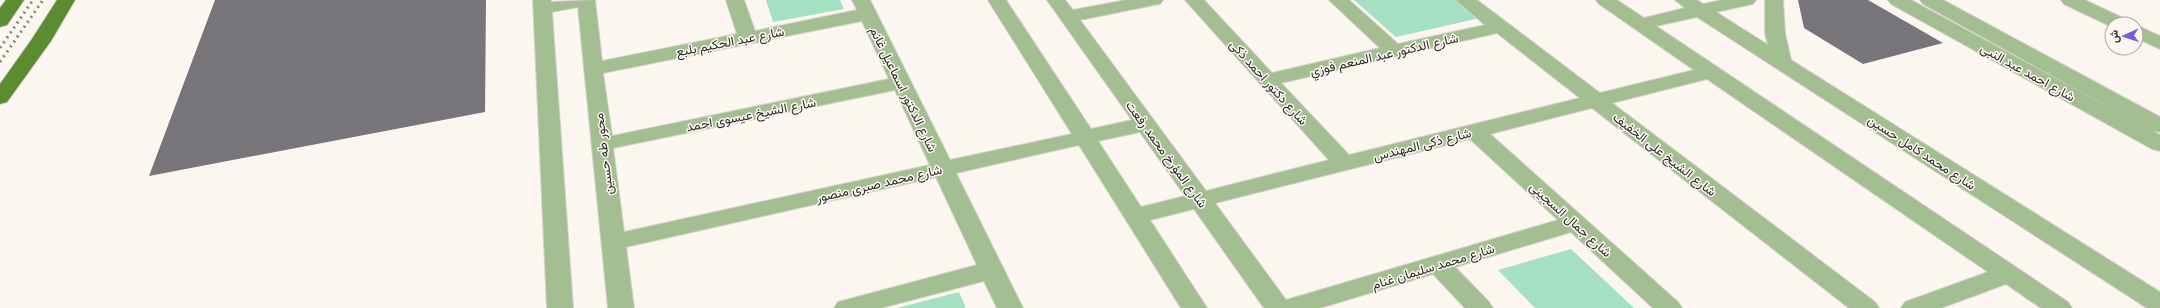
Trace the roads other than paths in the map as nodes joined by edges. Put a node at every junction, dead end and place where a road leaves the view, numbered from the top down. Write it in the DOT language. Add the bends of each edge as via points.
graph roads {
  1 [pos="15,0"];
  2 [pos="66,0"];
  3 [pos="586,0"];
  4 [pos="735,0"];
  5 [pos="997,0"];
  6 [pos="1154,0"];
  7 [pos="1194,0"];
  8 [pos="1338,0"];
  9 [pos="1465,0"];
  10 [pos="1605,0"];
  11 [pos="1747,0"];
  12 [pos="1774,0"];
  13 [pos="1925,0"];
  14 [pos="1930,0"];
  15 [pos="2070,0"];
  16 [pos="1901,2"];
  17 [pos="1691,3"];
  18 [pos="542,4"];
  19 [pos="864,7"];
  20 [pos="1062,8"];
  21 [pos="2104,16"];
  22 [pos="1634,20"];
  23 [pos="0,21"];
  24 [pos="1500,28"];
  25 [pos="2144,35"];
  26 [pos="748,38"];
  27 [pos="2159,42"];
  28 [pos="1394,51"];
  29 [pos="1782,62"];
  30 [pos="593,69"];
  31 [pos="1710,72"];
  32 [pos="1267,80"];
  33 [pos="901,83"];
  34 [pos="0,98"];
  35 [pos="1596,101"];
  36 [pos="1145,124"];
  37 [pos="2160,126"];
  38 [pos="1474,131"];
  39 [pos="1085,137"];
  40 [pos="602,144"];
  41 [pos="2160,144"];
  42 [pos="1344,163"];
  43 [pos="942,169"];
  44 [pos="1200,200"];
  45 [pos="1135,216"];
  46 [pos="1575,223"];
  47 [pos="613,242"];
  48 [pos="1438,264"];
  49 [pos="992,270"];
  50 [pos="2009,274"];
  51 [pos="2160,304"];
  52 [pos="560,308"];
  53 [pos="621,308"];
  54 [pos="847,308"];
  55 [pos="1010,308"];
  56 [pos="1194,308"];
  57 [pos="1278,308"];
  58 [pos="1290,308"];
  59 [pos="1480,308"];
  60 [pos="1669,308"];
  61 [pos="1866,308"];
  62 [pos="1914,308"];
  63 [pos="2059,308"];
  1 -- 23 [label="main road"];
  2 -- 34 [label="main road" via="36,49"];
  3 -- 18 [label="street"];
  3 -- 30 [label="street, محور طه حسين"];
  4 -- 26 [label="street"];
  5 -- 39 [label="street"];
  6 -- 20 [label="street"];
  7 -- 32 [label="street, شارع دكتور احمد ذكى"];
  8 -- 28 [label="street"];
  9 -- 24 [label="street, شارع الشيخ على الخفيف"];
  10 -- 22 [label="street"];
  11 -- 17 [label="street"];
  12 -- 29 [label="street" via="1775,33"];
  13 -- 16 [label="street"];
  14 -- 37 [label="street, شارع احمد عبد النبى"];
  15 -- 21 [label="street"];
  16 -- 41 [label="street, شارع احمد عبد النبى"];
  17 -- 22 [label="street"];
  17 -- 29 [label="street, شارع محمد كامل حسين"];
  18 -- 52 [label="street"];
  19 -- 26 [label="street, شارع عبد الحكيم بلبع"];
  19 -- 33 [label="street, شارع الدكتور اسماعيل غانم"];
  20 -- 36 [label="street, شارع المؤرخ محمد رفعت"];
  22 -- 31 [label="street"];
  24 -- 28 [label="street, شارع الدكتور عبد المنعم فوزي"];
  24 -- 35 [label="street, شارع الشيخ على الخفيف"];
  25 -- 27 [label="street"];
  26 -- 30 [label="street, شارع عبد الحكيم بلبع"];
  28 -- 32 [label="street, شارع الدكتور عبد المنعم فوزي"];
  29 -- 51 [label="street, شارع محمد كامل حسين"];
  30 -- 40 [label="street, محور طه حسين"];
  31 -- 35 [label="street, شارع ذكى المهندس"];
  31 -- 50 [label="street"];
  32 -- 42 [label="street, شارع دكتور احمد ذكى"];
  33 -- 40 [label="street, شارع الشيخ عيسوى احمد"];
  33 -- 43 [label="street, شارع الدكتور اسماعيل غانم"];
  35 -- 38 [label="street, شارع ذكى المهندس"];
  35 -- 61 [label="street, شارع الشيخ على الخفيف"];
  36 -- 39 [label="street, شارع محمد صبرى منصور"];
  36 -- 44 [label="street, شارع المؤرخ محمد رفعت"];
  38 -- 42 [label="street, شارع ذكى المهندس"];
  38 -- 46 [label="street, شارع جمال السجينى"];
  39 -- 43 [label="street, شارع محمد صبرى منصور"];
  39 -- 45 [label="street"];
  40 -- 47 [label="street, محور طه حسين"];
  42 -- 44 [label="street, شارع ذكى المهندس"];
  43 -- 47 [label="street, شارع محمد صبرى منصور"];
  43 -- 49 [label="street, شارع الدكتور اسماعيل غانم"];
  44 -- 45 [label="street, شارع ذكى المهندس"];
  44 -- 57 [label="street, شارع المؤرخ محمد رفعت"];
  45 -- 56 [label="street"];
  46 -- 48 [label="street, شارع محمد سليمان غنام"];
  46 -- 60 [label="street, شارع جمال السجينى"];
  47 -- 53 [label="street, محور طه حسين"];
  48 -- 58 [label="street, شارع محمد سليمان غنام"];
  48 -- 59 [label="street"];
  49 -- 54 [label="street"];
  49 -- 55 [label="street, شارع الدكتور اسماعيل غانم"];
  50 -- 62 [label="street"];
  50 -- 63 [label="street"];
}
